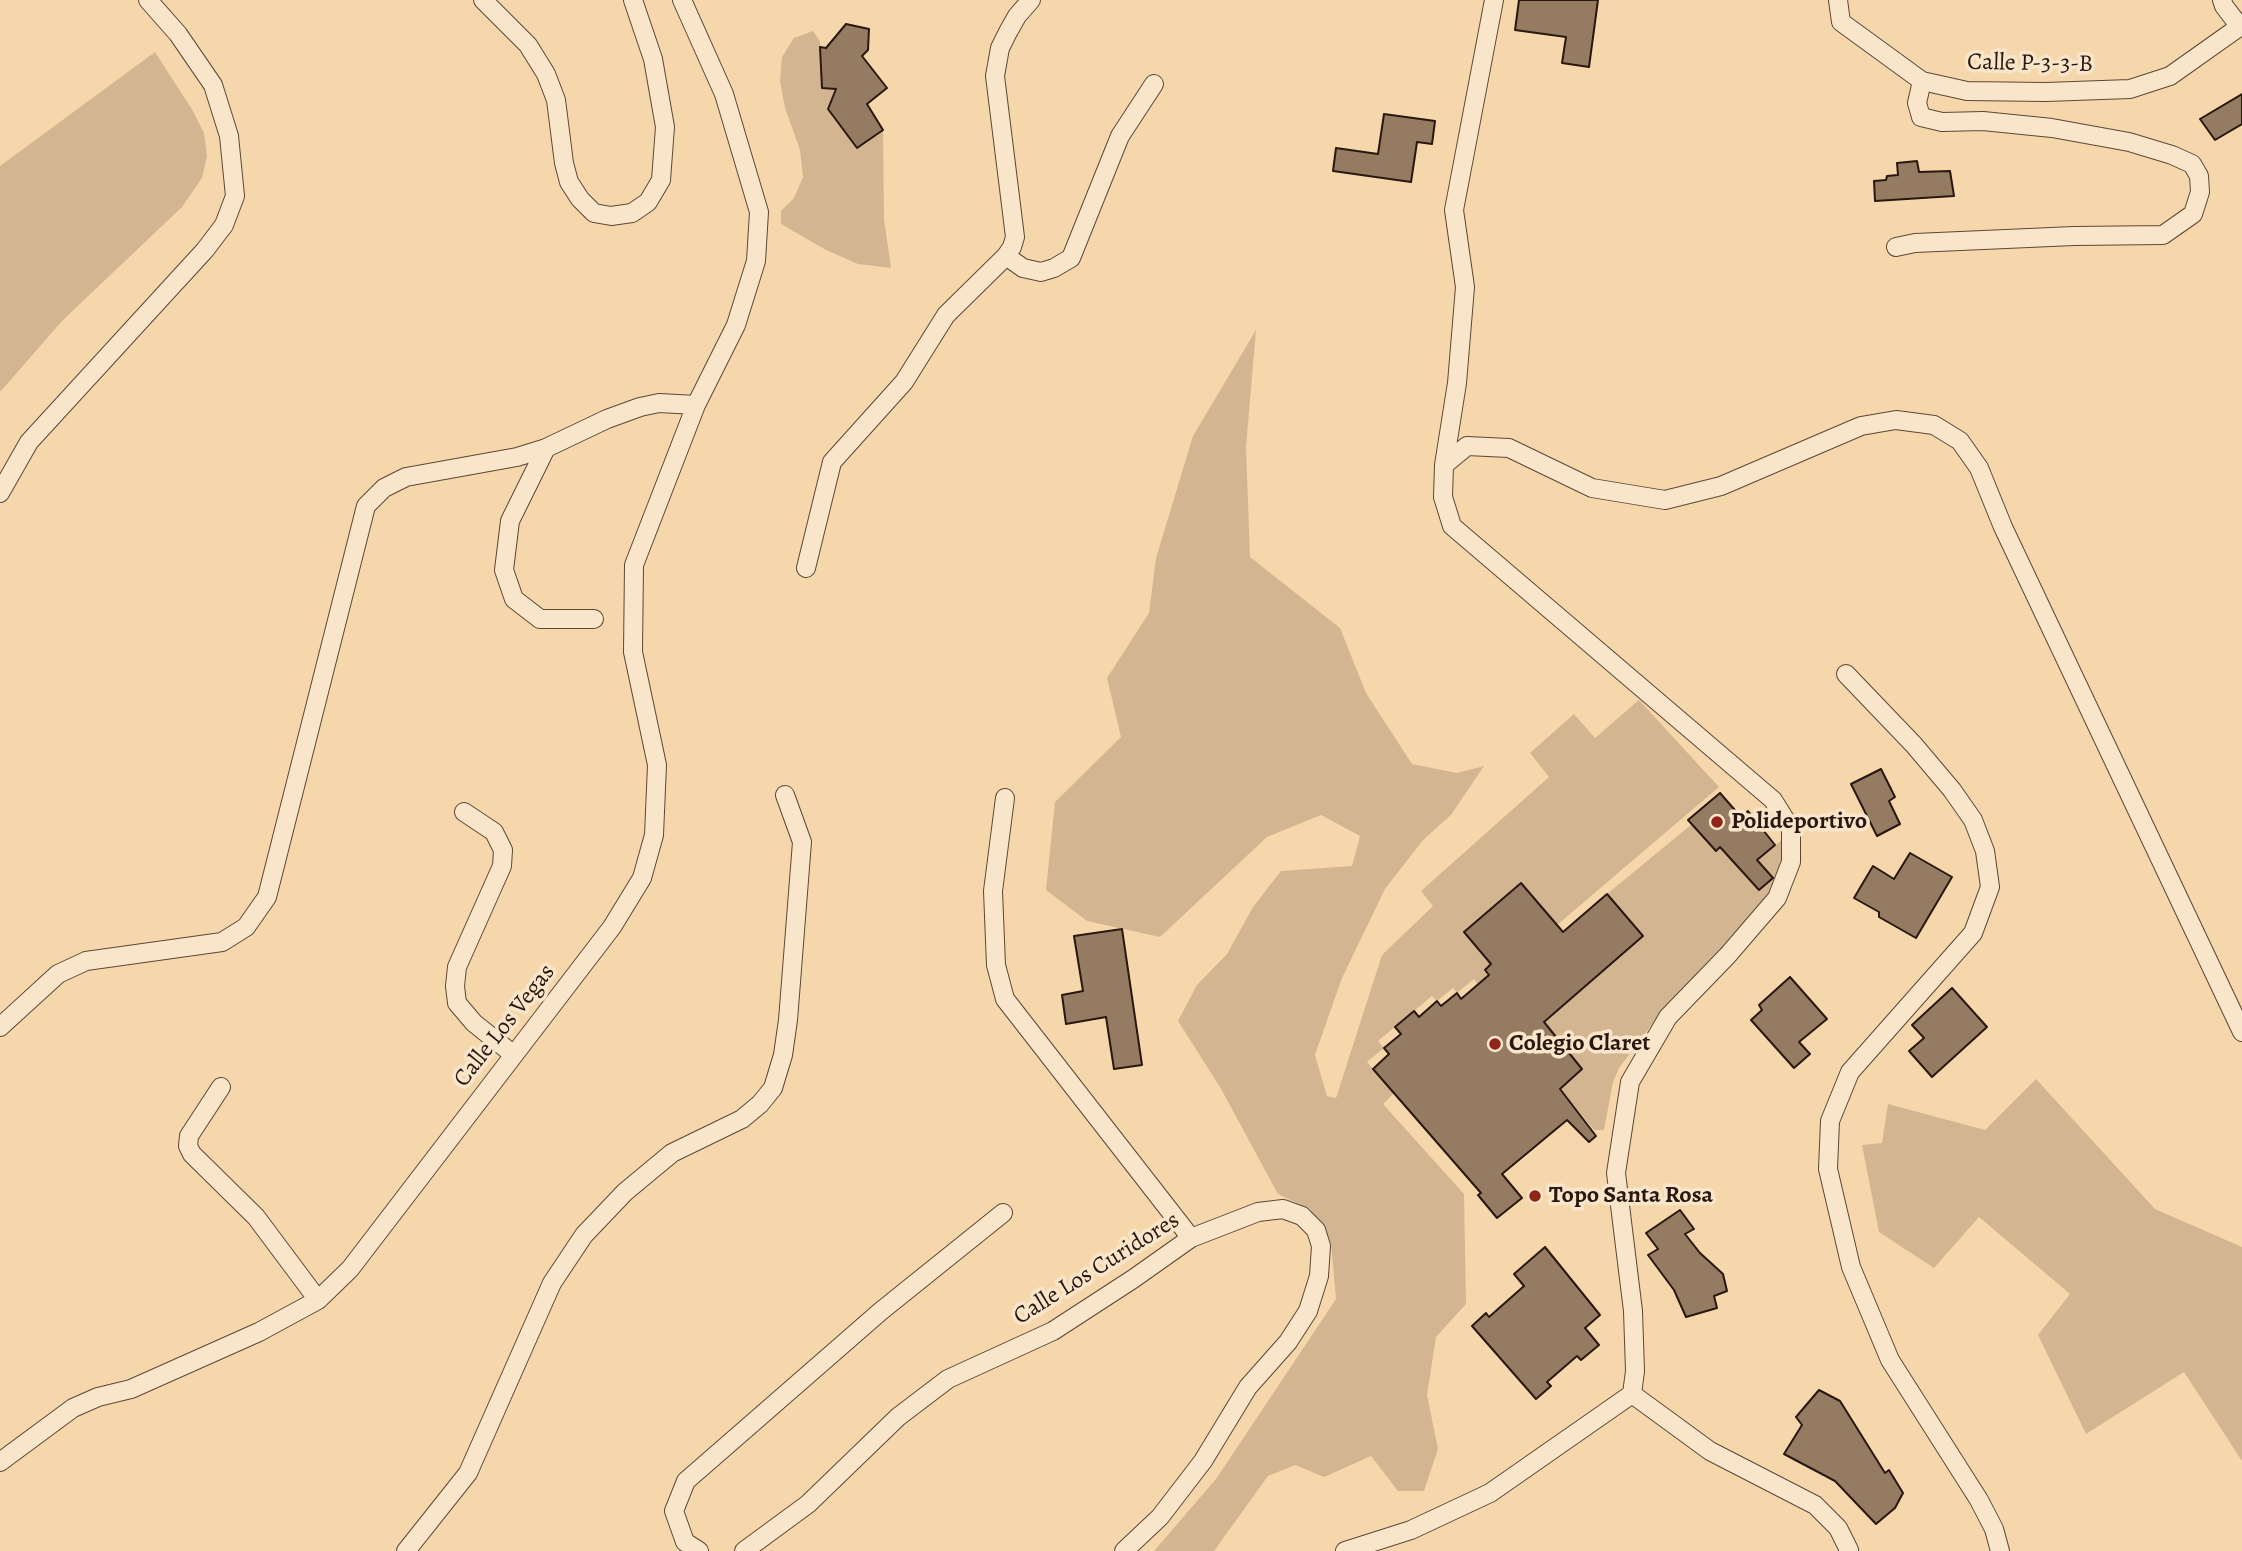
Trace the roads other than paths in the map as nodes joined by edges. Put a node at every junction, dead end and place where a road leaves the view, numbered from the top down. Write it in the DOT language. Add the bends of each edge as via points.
graph roads {
  1 [pos="148,0"];
  2 [pos="483,0"];
  3 [pos="633,0"];
  4 [pos="682,0"];
  5 [pos="1031,0"];
  6 [pos="1493,0"];
  7 [pos="1838,0"];
  8 [pos="2222,0"];
  9 [pos="2241,26"];
  10 [pos="1922,81"];
  11 [pos="1154,84"];
  12 [pos="1896,247"];
  13 [pos="1006,256"];
  14 [pos="696,405"];
  15 [pos="546,448"];
  16 [pos="1444,465"];
  17 [pos="0,493"];
  18 [pos="806,568"];
  19 [pos="594,619"];
  20 [pos="1846,674"];
  21 [pos="785,795"];
  22 [pos="1006,798"];
  23 [pos="464,812"];
  24 [pos="0,1027"];
  25 [pos="2242,1032"];
  26 [pos="514,1055"];
  27 [pos="222,1087"];
  28 [pos="1003,1213"];
  29 [pos="1191,1238"];
  30 [pos="318,1300"];
  31 [pos="1632,1394"];
  32 [pos="0,1462"];
  33 [pos="1849,1550"];
  34 [pos="406,1551"];
  35 [pos="699,1551"];
  36 [pos="744,1551"];
  37 [pos="1124,1551"];
  38 [pos="1345,1551"];
  39 [pos="2000,1551"];
  1 -- 17 [label="street" via="178,34 212,85 229,136 235,196 224,225 205,250 29,442"];
  2 -- 3 [label="street" via="528,45 546,74 556,100 569,181 594,213 611,216 632,213 648,202 661,180 665,127 653,59"];
  4 -- 14 [label="street, Calle Los Vegas" via="724,94 759,212 756,261 736,325"];
  5 -- 13 [label="street" via="1007,32 995,76 1015,236"];
  6 -- 16 [label="street" via="1454,210 1465,287"];
  7 -- 10 [label="street, Calle P-3-3-B" via="1841,22"];
  8 -- 9 [label="street"];
  9 -- 10 [label="street, Calle P-3-3-B" via="2170,76 2130,89 1968,91"];
  10 -- 12 [label="street" via="1917,103 1921,117 2052,128 2129,142 2192,164 2200,192 2193,214 2163,235 2061,236"];
  11 -- 13 [label="street" via="1120,136 1071,258 1041,272 1023,268"];
  13 -- 18 [label="street" via="946,315 904,382 832,462"];
  14 -- 15 [label="street" via="640,407"];
  14 -- 26 [label="street, Calle Los Vegas" via="634,565 633,652 657,765 654,835 642,878 612,928"];
  15 -- 19 [label="street" via="510,521 504,570 514,599 540,619"];
  15 -- 24 [label="street" via="406,477 384,488 366,506 267,897 246,927 222,942 86,961 58,974"];
  16 -- 25 [label="street" via="1467,446 1509,448 1592,488 1665,500 1721,486 1861,426 1896,421 1934,425 1960,441 1979,468"];
  16 -- 31 [label="street" via="1443,496 1452,526 1773,800 1791,830 1791,862 1777,898 1668,1017 1630,1082 1616,1173 1633,1311"];
  20 -- 39 [label="street" via="1952,790 1973,821 1985,851 1990,887 1973,933 1850,1072 1830,1121 1828,1169 1852,1267 1890,1360 1979,1500"];
  21 -- 34 [label="street" via="802,842 788,1020 773,1088 742,1119 672,1153 625,1192 584,1235 552,1283 468,1473"];
  22 -- 29 [label="street" via="993,891 996,965 1005,999"];
  23 -- 26 [label="street" via="494,832 503,850 502,866 457,967 457,1003"];
  26 -- 30 [label="street, Calle Los Vegas" via="350,1269"];
  27 -- 30 [label="street" via="189,1136 188,1146 256,1217"];
  28 -- 35 [label="street" via="881,1311 686,1481 674,1511 685,1542"];
  29 -- 36 [label="street, Calle Los Curidores" via="1053,1331 948,1379 898,1417 808,1504"];
  29 -- 37 [label="street, Calle Los Curidores" via="1258,1212 1283,1209 1302,1216 1316,1230 1321,1246 1319,1276 1308,1311 1288,1342 1248,1387 1203,1461 1160,1517"];
  30 -- 32 [label="street, Calle Los Vegas" via="260,1332 131,1389 74,1408"];
  31 -- 33 [label="street" via="1710,1451 1815,1505 1838,1528"];
  31 -- 38 [label="street" via="1490,1493 1411,1530"];
}
